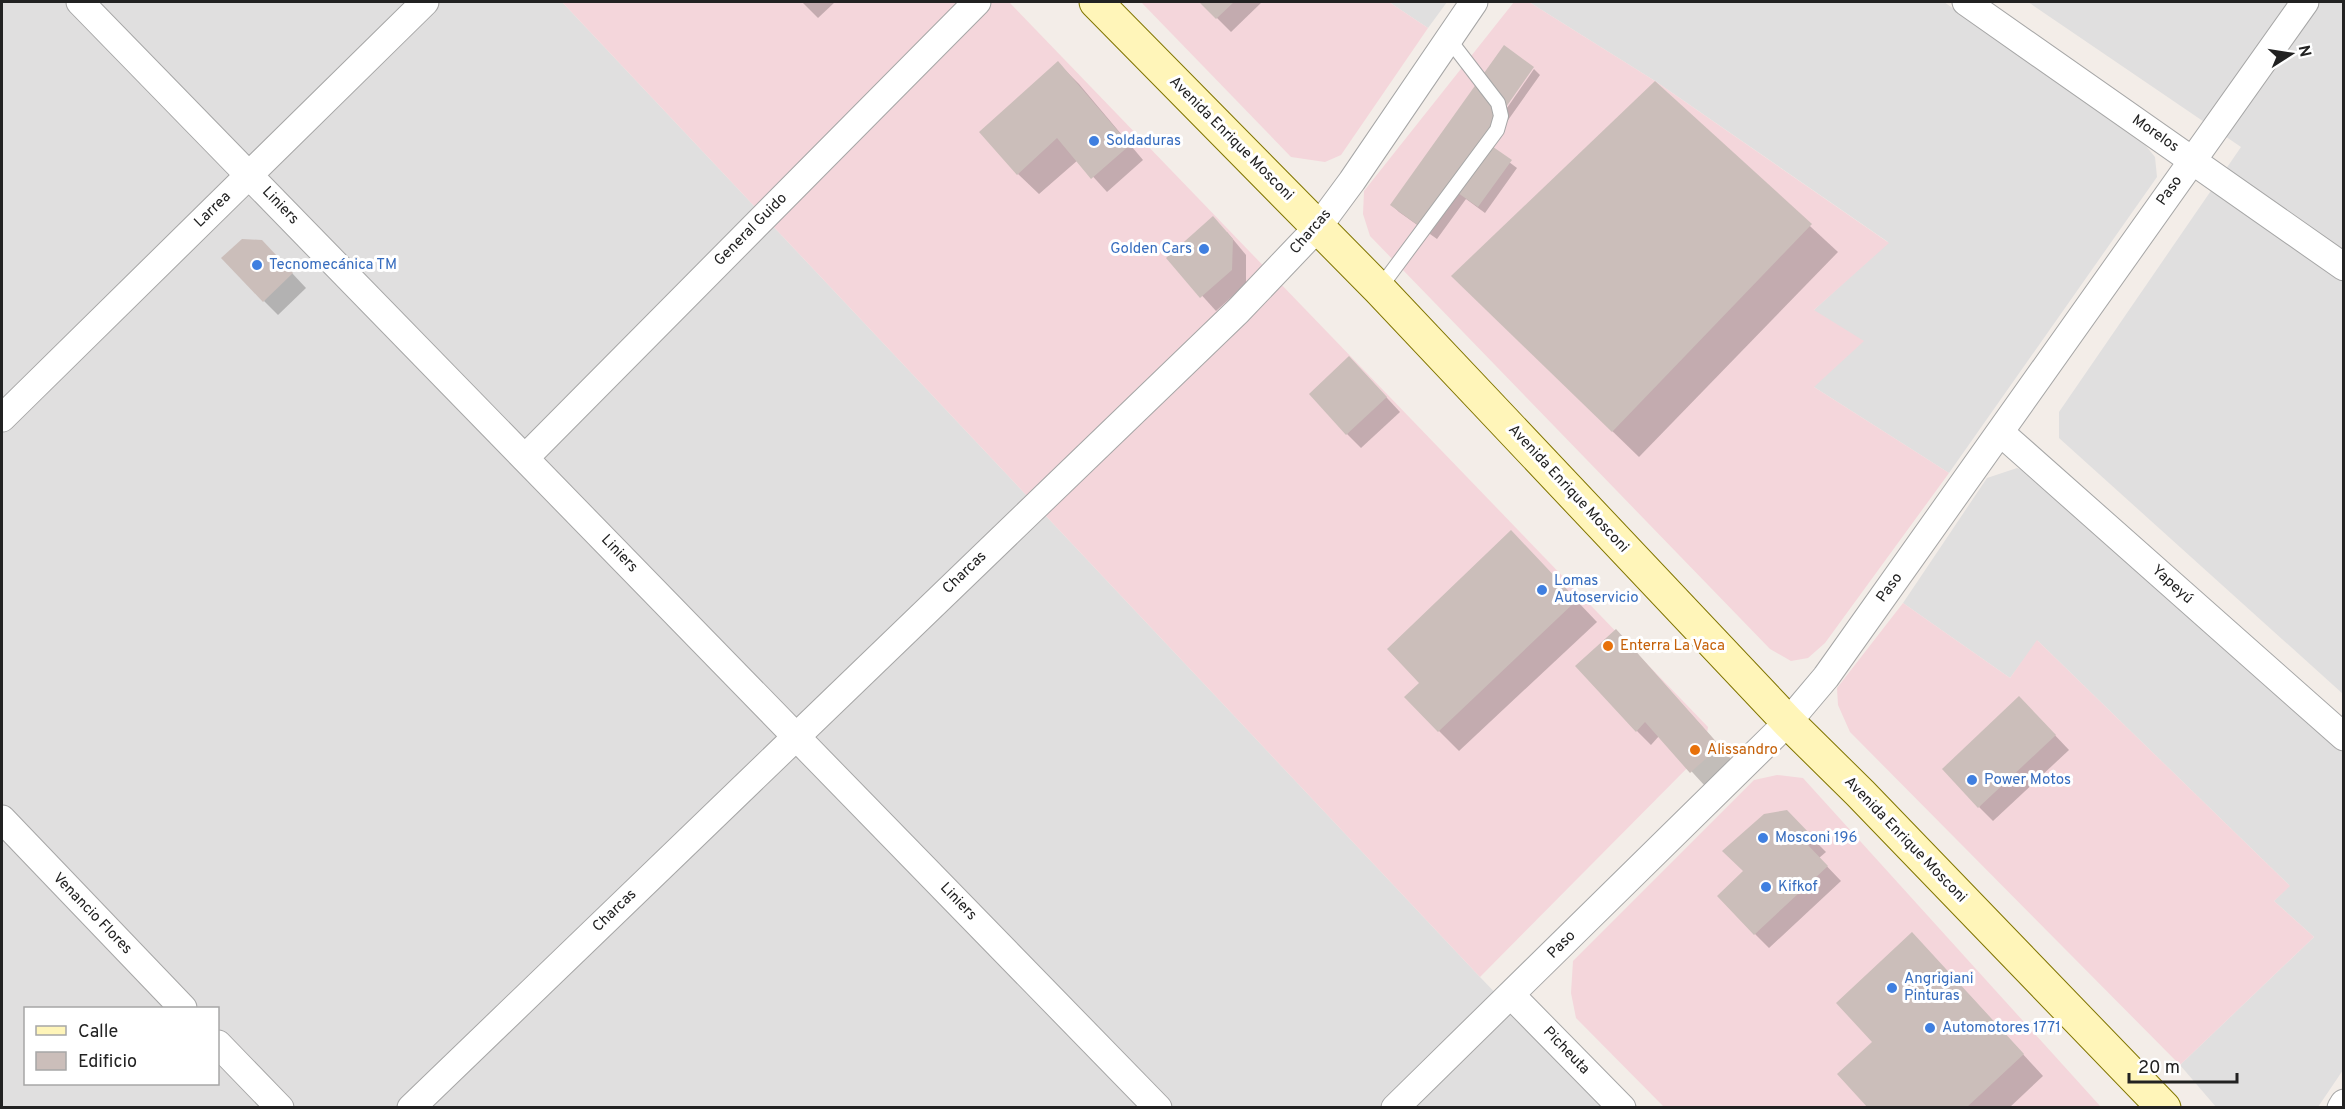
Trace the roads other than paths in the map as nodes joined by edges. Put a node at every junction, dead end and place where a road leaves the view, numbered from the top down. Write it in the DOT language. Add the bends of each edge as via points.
graph roads {
  1 [pos="80,2"];
  2 [pos="424,2"];
  3 [pos="977,2"];
  4 [pos="1096,2"];
  5 [pos="1474,2"];
  6 [pos="1966,2"];
  7 [pos="2305,2"];
  8 [pos="1448,38"];
  9 [pos="2191,160"];
  10 [pos="249,175"];
  11 [pos="1318,227"];
  12 [pos="2343,267"];
  13 [pos="1379,289"];
  14 [pos="2,418"];
  15 [pos="2001,433"];
  16 [pos="525,458"];
  17 [pos="1788,722"];
  18 [pos="796,736"];
  19 [pos="2343,737"];
  20 [pos="2,819"];
  21 [pos="1511,995"];
  22 [pos="182,1007"];
  23 [pos="219,1045"];
  24 [pos="2343,1103"];
  25 [pos="279,1107"];
  26 [pos="411,1107"];
  27 [pos="1158,1107"];
  28 [pos="1395,1107"];
  29 [pos="1622,1107"];
  30 [pos="2164,1107"];
  31 [pos="2341,1107"];
  1 -- 10 [label="street, Liniers"];
  2 -- 10 [label="street, Larrea"];
  3 -- 16 [label="street, General Guido"];
  4 -- 11 [label="main road, Avenida Enrique Mosconi"];
  5 -- 8 [label="street, Charcas"];
  6 -- 9 [label="street, Morelos"];
  7 -- 9 [label="street, Paso"];
  8 -- 11 [label="street, Charcas"];
  8 -- 13 [label="lane" via="1498,103 1501,116 1497,130"];
  9 -- 12 [label="street, Morelos"];
  9 -- 15 [label="street, Paso"];
  10 -- 14 [label="street, Larrea"];
  10 -- 16 [label="street, Liniers"];
  11 -- 13 [label="main road, Avenida Enrique Mosconi"];
  11 -- 18 [label="street, Charcas" via="1238,311"];
  13 -- 17 [label="main road, Avenida Enrique Mosconi"];
  15 -- 17 [label="street, Paso" via="1826,677"];
  15 -- 19 [label="street, Yapeyú"];
  16 -- 18 [label="street, Liniers"];
  17 -- 21 [label="street, Paso"];
  17 -- 30 [label="main road, Avenida Enrique Mosconi"];
  18 -- 26 [label="street, Charcas"];
  18 -- 27 [label="street, Liniers"];
  20 -- 22 [label="street, Venancio Flores"];
  21 -- 28 [label="street, Paso"];
  21 -- 29 [label="street, Picheuta"];
  23 -- 25 [label="street"];
  24 -- 31 [label="street"];
}
